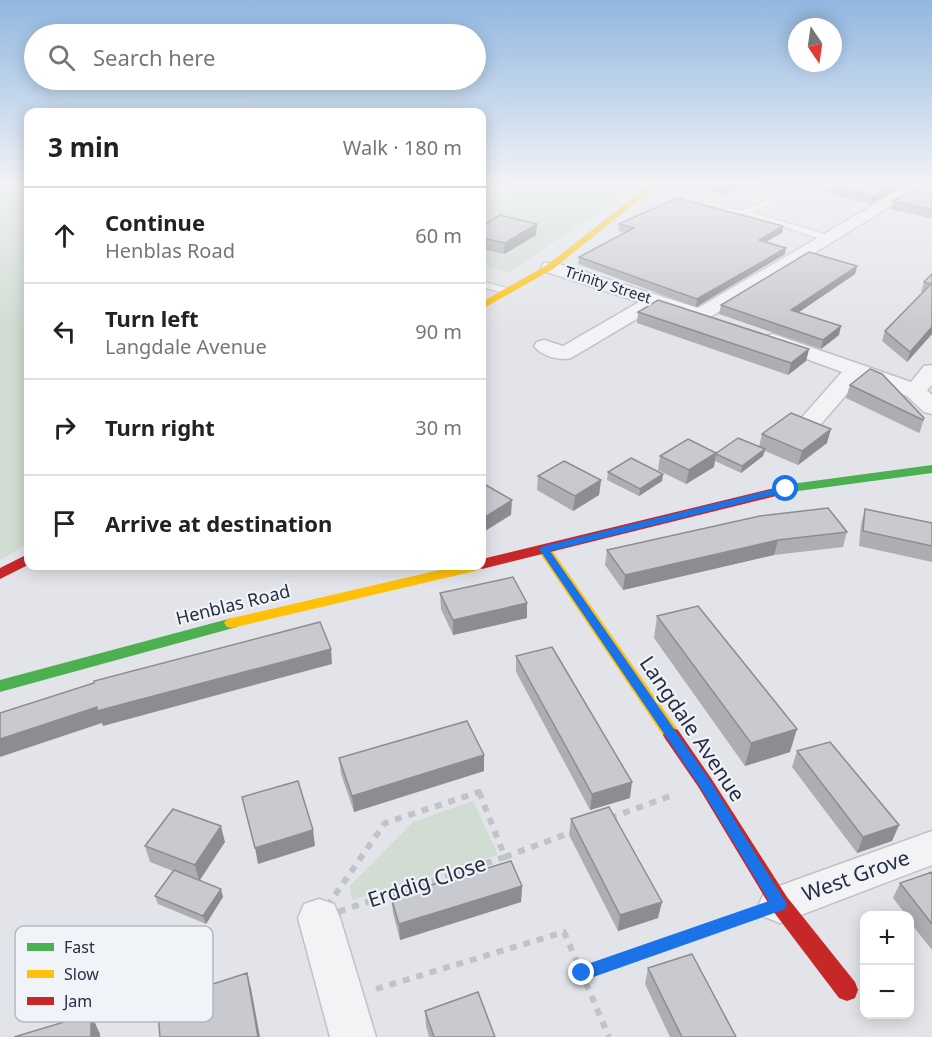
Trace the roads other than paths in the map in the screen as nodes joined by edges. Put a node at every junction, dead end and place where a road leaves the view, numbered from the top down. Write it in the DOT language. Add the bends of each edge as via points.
graph roads {
  1 [pos="595,231"];
  2 [pos="806,231"];
  3 [pos="838,231"];
  4 [pos="827,238"];
  5 [pos="550,267"];
  6 [pos="486,285"];
  7 [pos="507,291"];
  8 [pos="656,300"];
  9 [pos="486,301"];
  10 [pos="700,315"];
  11 [pos="723,323"];
  12 [pos="756,334"];
  13 [pos="585,362"];
  14 [pos="858,369"];
  15 [pos="932,371"];
  16 [pos="915,391"];
  17 [pos="932,407"];
  18 [pos="812,420"];
  19 [pos="932,469"];
  20 [pos="544,549"];
  21 [pos="24,560"];
  22 [pos="486,563"];
  23 [pos="458,570"];
  24 [pos="0,574"];
  25 [pos="0,686"];
  26 [pos="932,848"];
  27 [pos="780,904"];
  28 [pos="319,918"];
  29 [pos="847,990"];
  30 [pos="348,1018"];
  1 -- 5 [label="street"];
  2 -- 4 [label="lane"];
  3 -- 4 [label="street"];
  4 -- 10 [label="street"];
  5 -- 7 [label="street"];
  5 -- 8 [label="street, Trinity Street"];
  6 -- 7 [label="lane"];
  7 -- 9 [label="street"];
  8 -- 10 [label="street, Trinity Street"];
  8 -- 13 [label="street" via="554,350"];
  10 -- 11 [label="street, Trinity Street"];
  12 -- 14 [label="street"];
  14 -- 16 [label="street"];
  14 -- 18 [label="street"];
  15 -- 16 [label="street"];
  16 -- 17 [label="street"];
  19 -- 20 [label="street" via="786,489"];
  20 -- 22 [label="street"];
  20 -- 27 [label="street, Langdale Avenue" via="705,783"];
  21 -- 24 [label="street"];
  23 -- 25 [label="street, Henblas Road" via="194,632"];
  26 -- 27 [label="street, West Grove"];
  27 -- 29 [label="street, Langdale Avenue"];
  28 -- 30 [label="street"];
}
